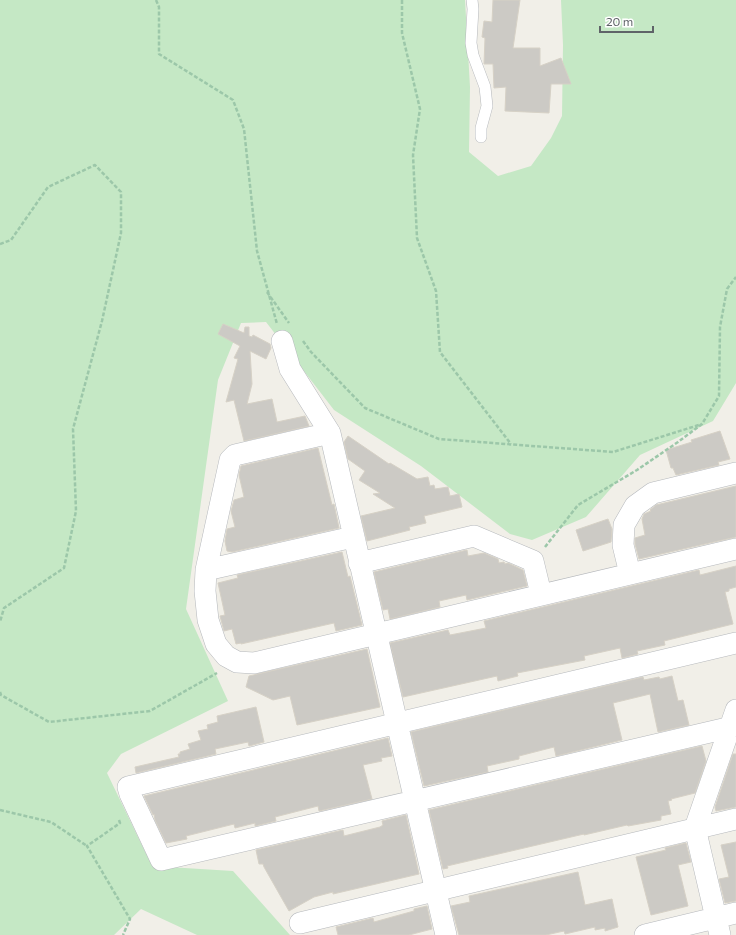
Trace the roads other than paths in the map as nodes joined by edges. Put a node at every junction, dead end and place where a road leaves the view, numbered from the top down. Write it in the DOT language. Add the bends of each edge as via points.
graph roads {
  1 [pos="472,0"];
  2 [pos="481,137"];
  3 [pos="292,336"];
  4 [pos="330,433"];
  5 [pos="736,473"];
  6 [pos="353,537"];
  7 [pos="736,549"];
  8 [pos="360,563"];
  9 [pos="206,570"];
  10 [pos="630,574"];
  11 [pos="541,594"];
  12 [pos="376,635"];
  13 [pos="736,643"];
  14 [pos="734,721"];
  15 [pos="397,723"];
  16 [pos="414,800"];
  17 [pos="736,819"];
  18 [pos="695,828"];
  19 [pos="435,890"];
  20 [pos="736,913"];
  21 [pos="300,923"];
  22 [pos="718,927"];
  23 [pos="446,935"];
  24 [pos="645,935"];
  1 -- 2 [label="lane" via="471,43 485,87 487,106"];
  3 -- 4 [label="street" via="290,369"];
  4 -- 6 [label="street"];
  4 -- 9 [label="street" via="235,455 230,460"];
  5 -- 10 [label="street" via="653,493 635,506 624,525 622,545"];
  6 -- 8 [label="street"];
  6 -- 9 [label="street"];
  7 -- 10 [label="street"];
  8 -- 11 [label="street" via="474,536 533,561"];
  8 -- 12 [label="street"];
  9 -- 12 [label="street" via="208,620 216,644 226,656 237,662 254,663"];
  10 -- 11 [label="street"];
  11 -- 12 [label="street"];
  12 -- 15 [label="street"];
  13 -- 15 [label="street"];
  14 -- 16 [label="street"];
  14 -- 18 [label="street"];
  15 -- 16 [label="street"];
  15 -- 16 [label="street" via="128,787 161,860"];
  16 -- 19 [label="street"];
  17 -- 18 [label="street"];
  18 -- 19 [label="street"];
  18 -- 22 [label="street"];
  19 -- 21 [label="street"];
  19 -- 23 [label="street"];
  20 -- 22 [label="street"];
  22 -- 24 [label="street"];
}
